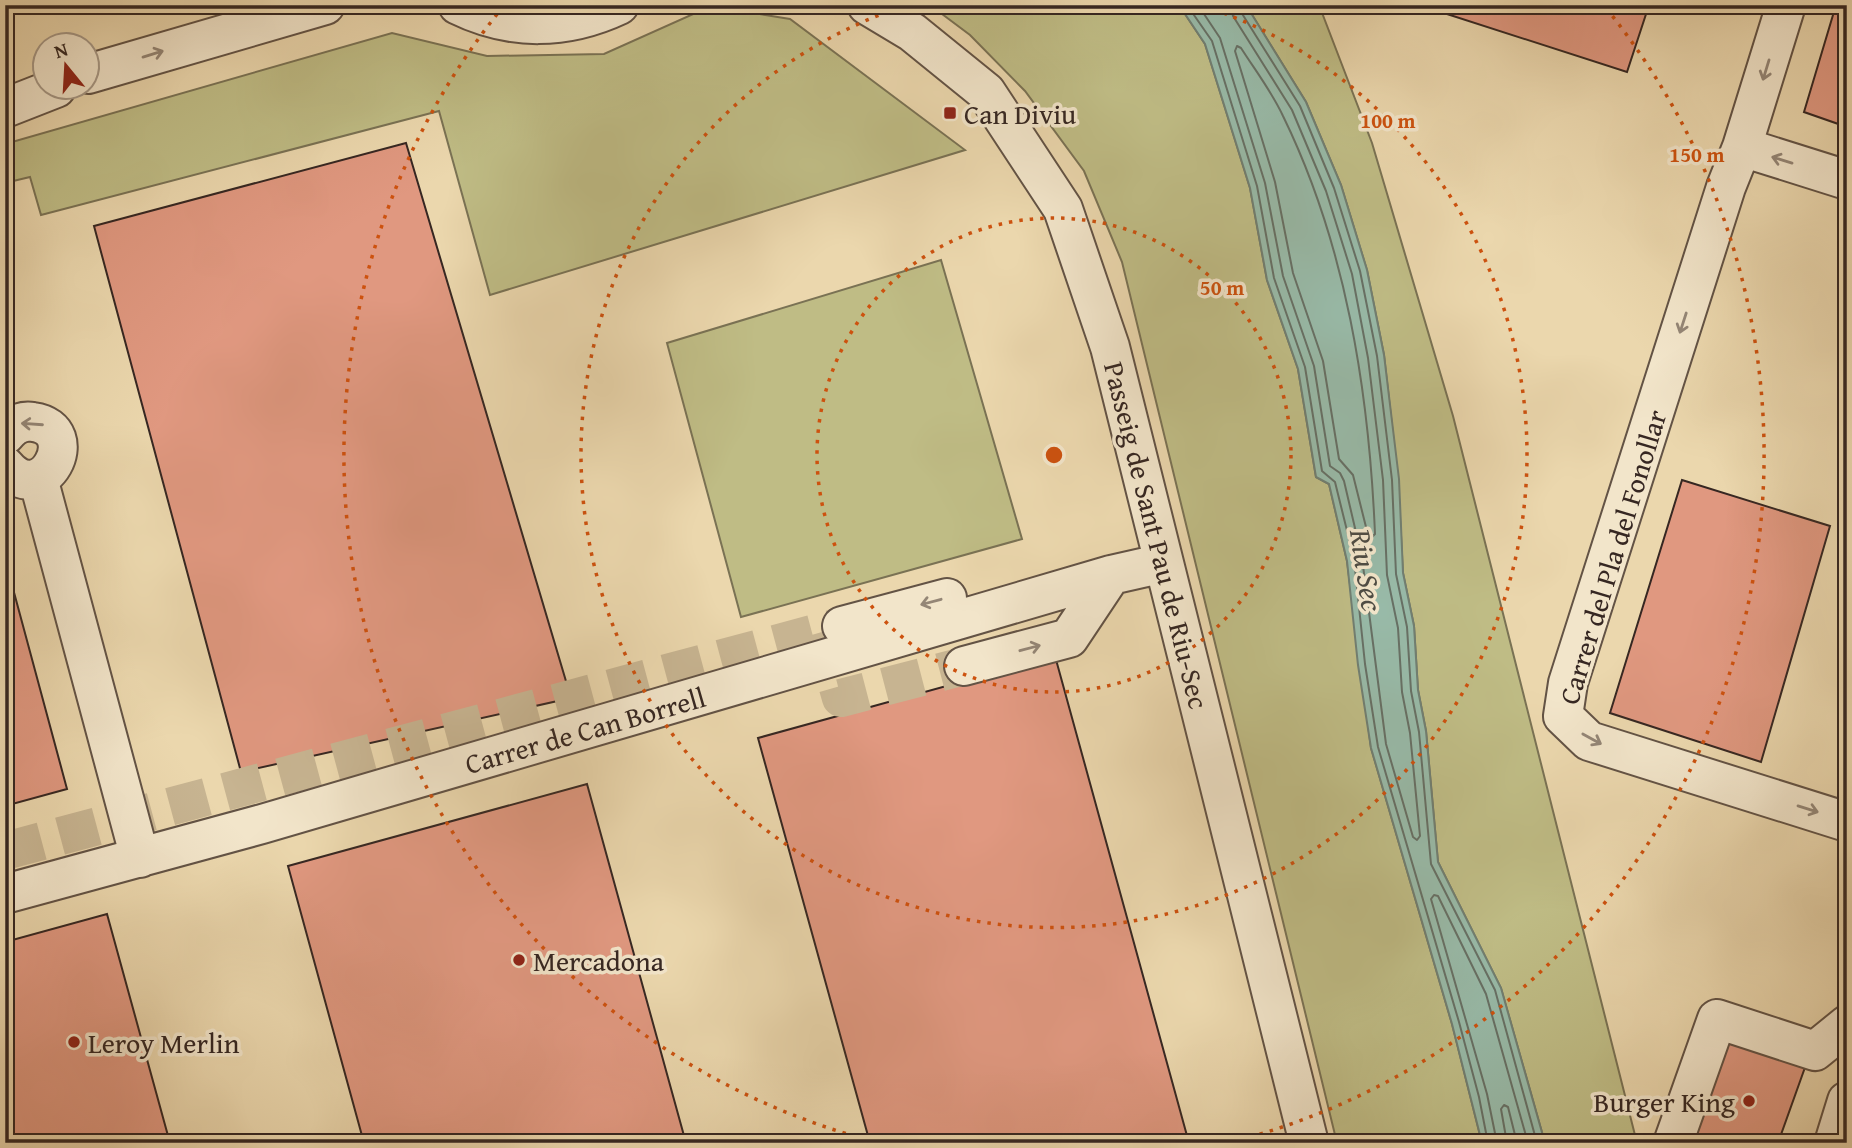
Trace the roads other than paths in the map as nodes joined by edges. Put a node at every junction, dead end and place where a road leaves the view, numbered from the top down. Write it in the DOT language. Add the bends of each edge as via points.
graph roads {
  1 [pos="324,5"];
  2 [pos="458,5"];
  3 [pos="619,5"];
  4 [pos="867,5"];
  5 [pos="1786,5"];
  6 [pos="102,70"];
  7 [pos="32,86"];
  8 [pos="5,91"];
  9 [pos="32,97"];
  10 [pos="5,108"];
  11 [pos="1742,147"];
  12 [pos="1847,180"];
  13 [pos="5,435"];
  14 [pos="22,472"];
  15 [pos="1164,563"];
  16 [pos="1111,576"];
  17 [pos="1021,603"];
  18 [pos="842,626"];
  19 [pos="964,666"];
  20 [pos="1847,822"];
  21 [pos="140,858"];
  22 [pos="5,894"];
  23 [pos="1847,1025"];
  24 [pos="1847,1101"];
  25 [pos="1309,1143"];
  26 [pos="1672,1143"];
  27 [pos="1834,1143"];
  6 -- 1 [label="street, one-way"];
  2 -- 3 [label="street" via="496,20 535,25 572,22"];
  4 -- 15 [label="street, Passeig de Sant Pau de Riu-Sec" via="912,32 986,92 1063,209 1110,347"];
  5 -- 11 [label="street, Carrer del Pla del Fonollar, one-way"];
  7 -- 8 [label="street"];
  9 -- 10 [label="street"];
  12 -- 11 [label="street, one-way"];
  11 -- 20 [label="street, Carrer del Pla del Fonollar, one-way" via="1568,683 1563,716 1589,741"];
  14 -- 13 [label="street, one-way" via="47,474 57,459 57,440 44,425 26,421"];
  14 -- 21 [label="street"];
  15 -- 16 [label="street, Carrer de Can Borrell"];
  15 -- 25 [label="street, Passeig de Sant Pau de Riu-Sec"];
  16 -- 17 [label="street, Carrer de Can Borrell"];
  19 -- 16 [label="street, one-way" via="1069,638"];
  17 -- 18 [label="street, one-way" via="961,594"];
  17 -- 21 [label="street, Carrer de Can Borrell"];
  21 -- 22 [label="street, Carrer de Can Borrell"];
  23 -- 26 [label="street" via="1815,1051 1717,1019"];
  24 -- 27 [label="street"];
}
